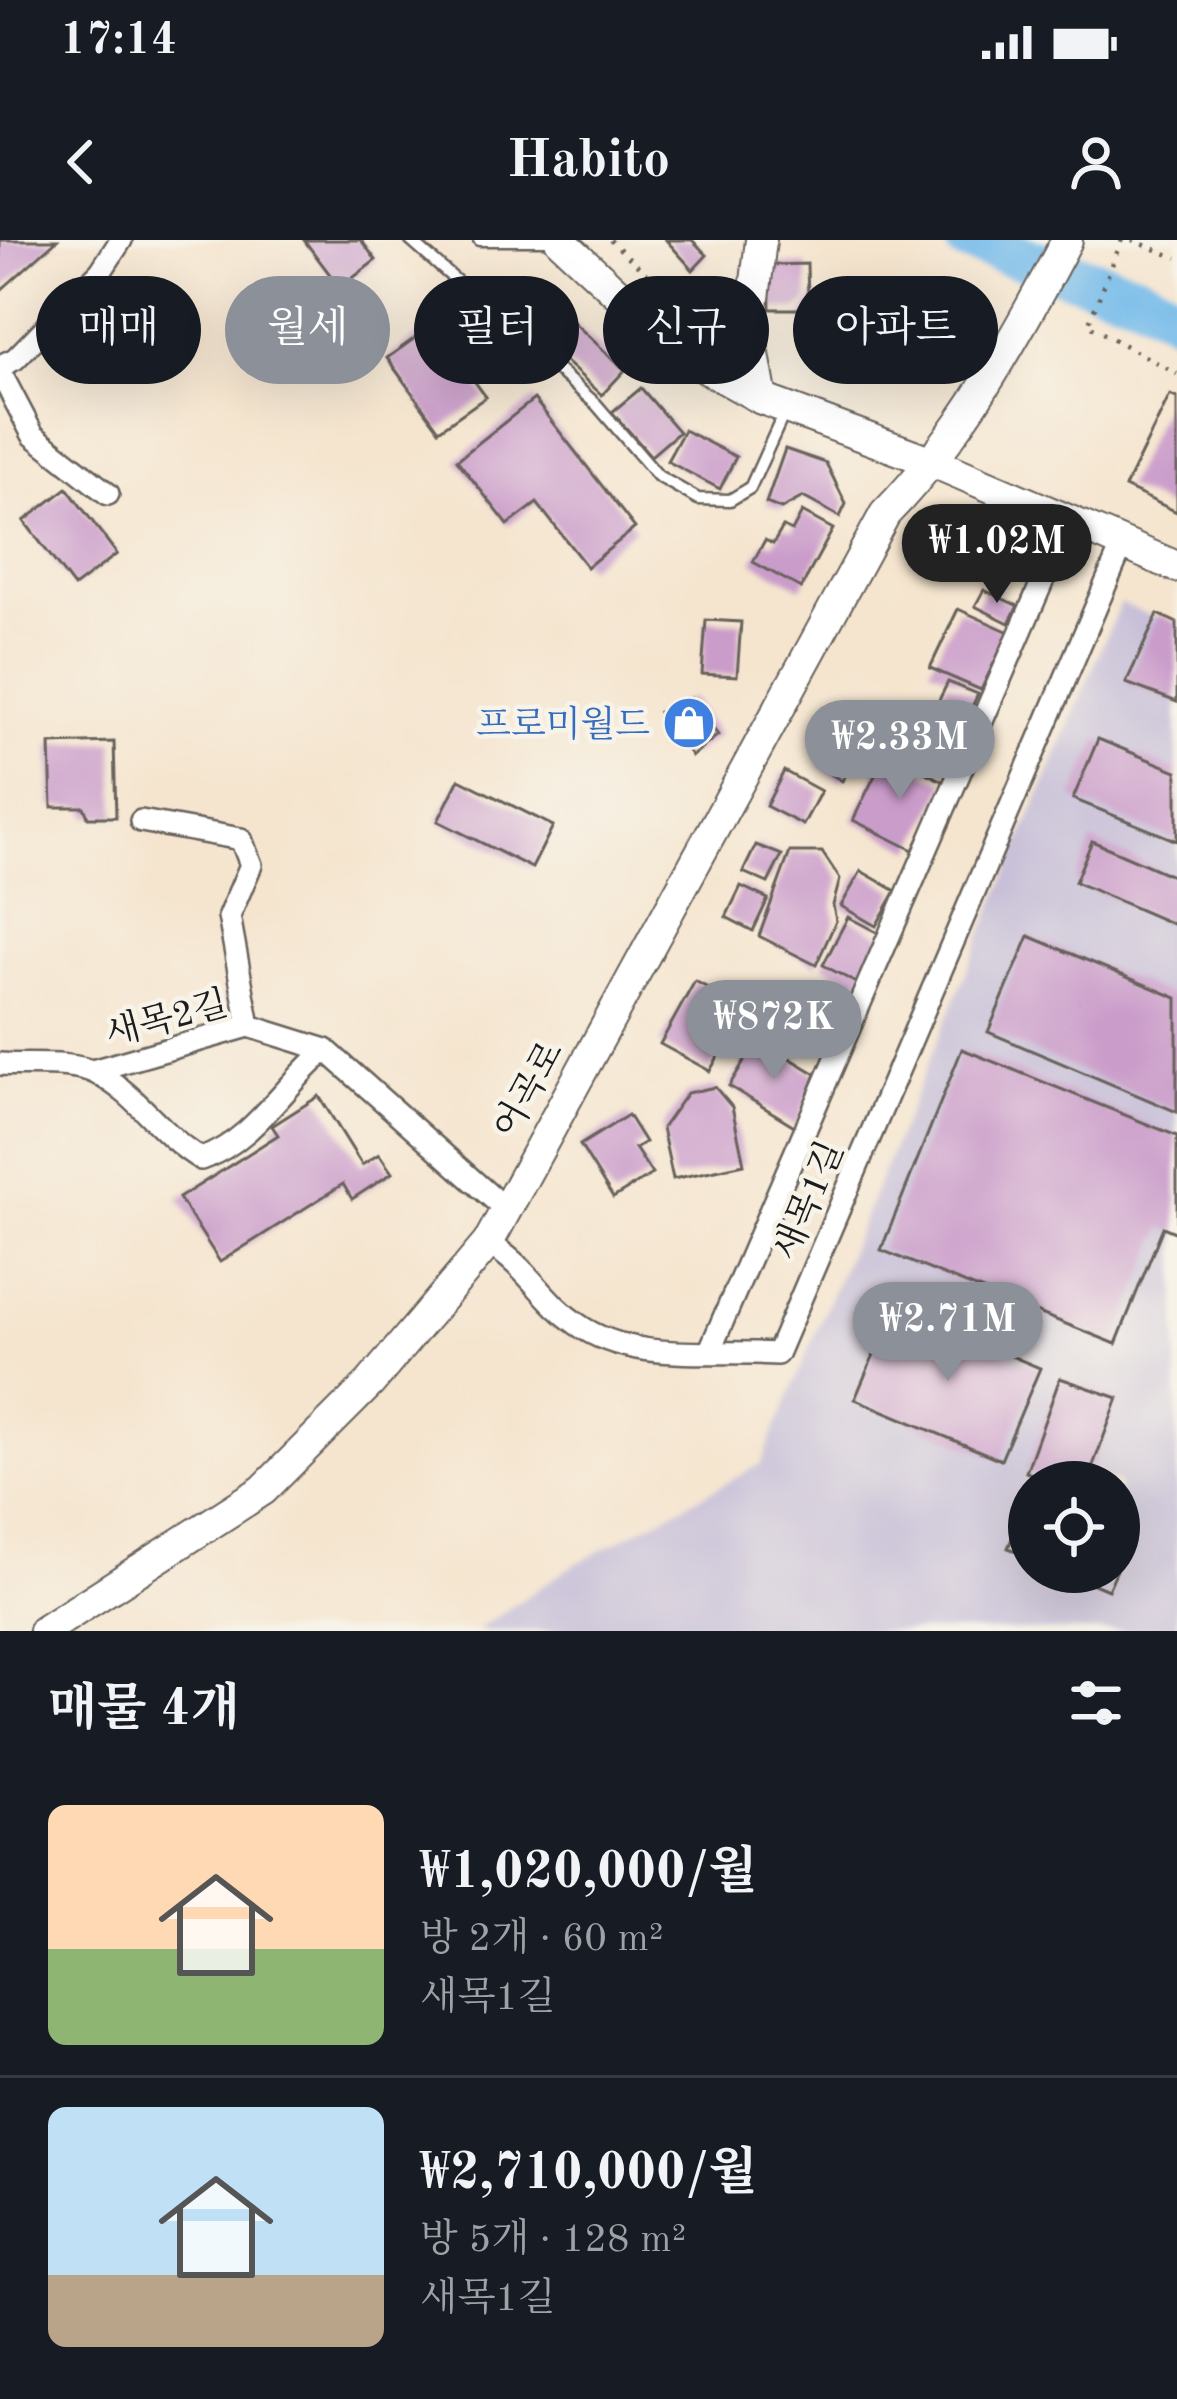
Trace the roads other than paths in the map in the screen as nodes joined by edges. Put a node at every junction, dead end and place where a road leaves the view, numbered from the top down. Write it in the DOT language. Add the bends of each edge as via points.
graph roads {
  1 [pos="121,240"];
  2 [pos="410,240"];
  3 [pos="479,240"];
  4 [pos="556,240"];
  5 [pos="1067,240"];
  6 [pos="759,249"];
  7 [pos="0,369"];
  8 [pos="775,404"];
  9 [pos="935,463"];
  10 [pos="109,494"];
  11 [pos="1068,521"];
  12 [pos="1122,546"];
  13 [pos="1177,568"];
  14 [pos="141,821"];
  15 [pos="249,1026"];
  16 [pos="326,1050"];
  17 [pos="0,1064"];
  18 [pos="92,1071"];
  19 [pos="506,1210"];
  20 [pos="488,1243"];
  21 [pos="710,1350"];
  22 [pos="44,1631"];
  1 -- 7 [label="street"];
  2 -- 8 [label="lane" via="596,404 658,476 698,499 730,500 750,488"];
  3 -- 4 [label="lane"];
  4 -- 8 [label="street" via="686,357"];
  5 -- 9 [label="street, 어곡로"];
  6 -- 8 [label="street" via="750,332"];
  7 -- 10 [label="street" via="33,435"];
  8 -- 9 [label="street"];
  9 -- 11 [label="street"];
  9 -- 19 [label="street, 어곡로" via="885,514"];
  11 -- 12 [label="street"];
  11 -- 21 [label="street, 새목1길"];
  12 -- 13 [label="street"];
  12 -- 21 [label="street, 새목1길" via="777,1354"];
  14 -- 15 [label="street" via="241,839 251,865 229,916"];
  15 -- 16 [label="street, 새목2길"];
  15 -- 18 [label="street, 새목2길"];
  16 -- 18 [label="street, 새목2길" via="244,1136 201,1159"];
  16 -- 19 [label="street, 새목2길"];
  17 -- 18 [label="street, 새목2길"];
  19 -- 20 [label="street, 어곡로"];
  20 -- 21 [label="street, 새목1길" via="607,1341 637,1350"];
  20 -- 22 [label="street, 어곡로" via="370,1383 262,1490"];
}
